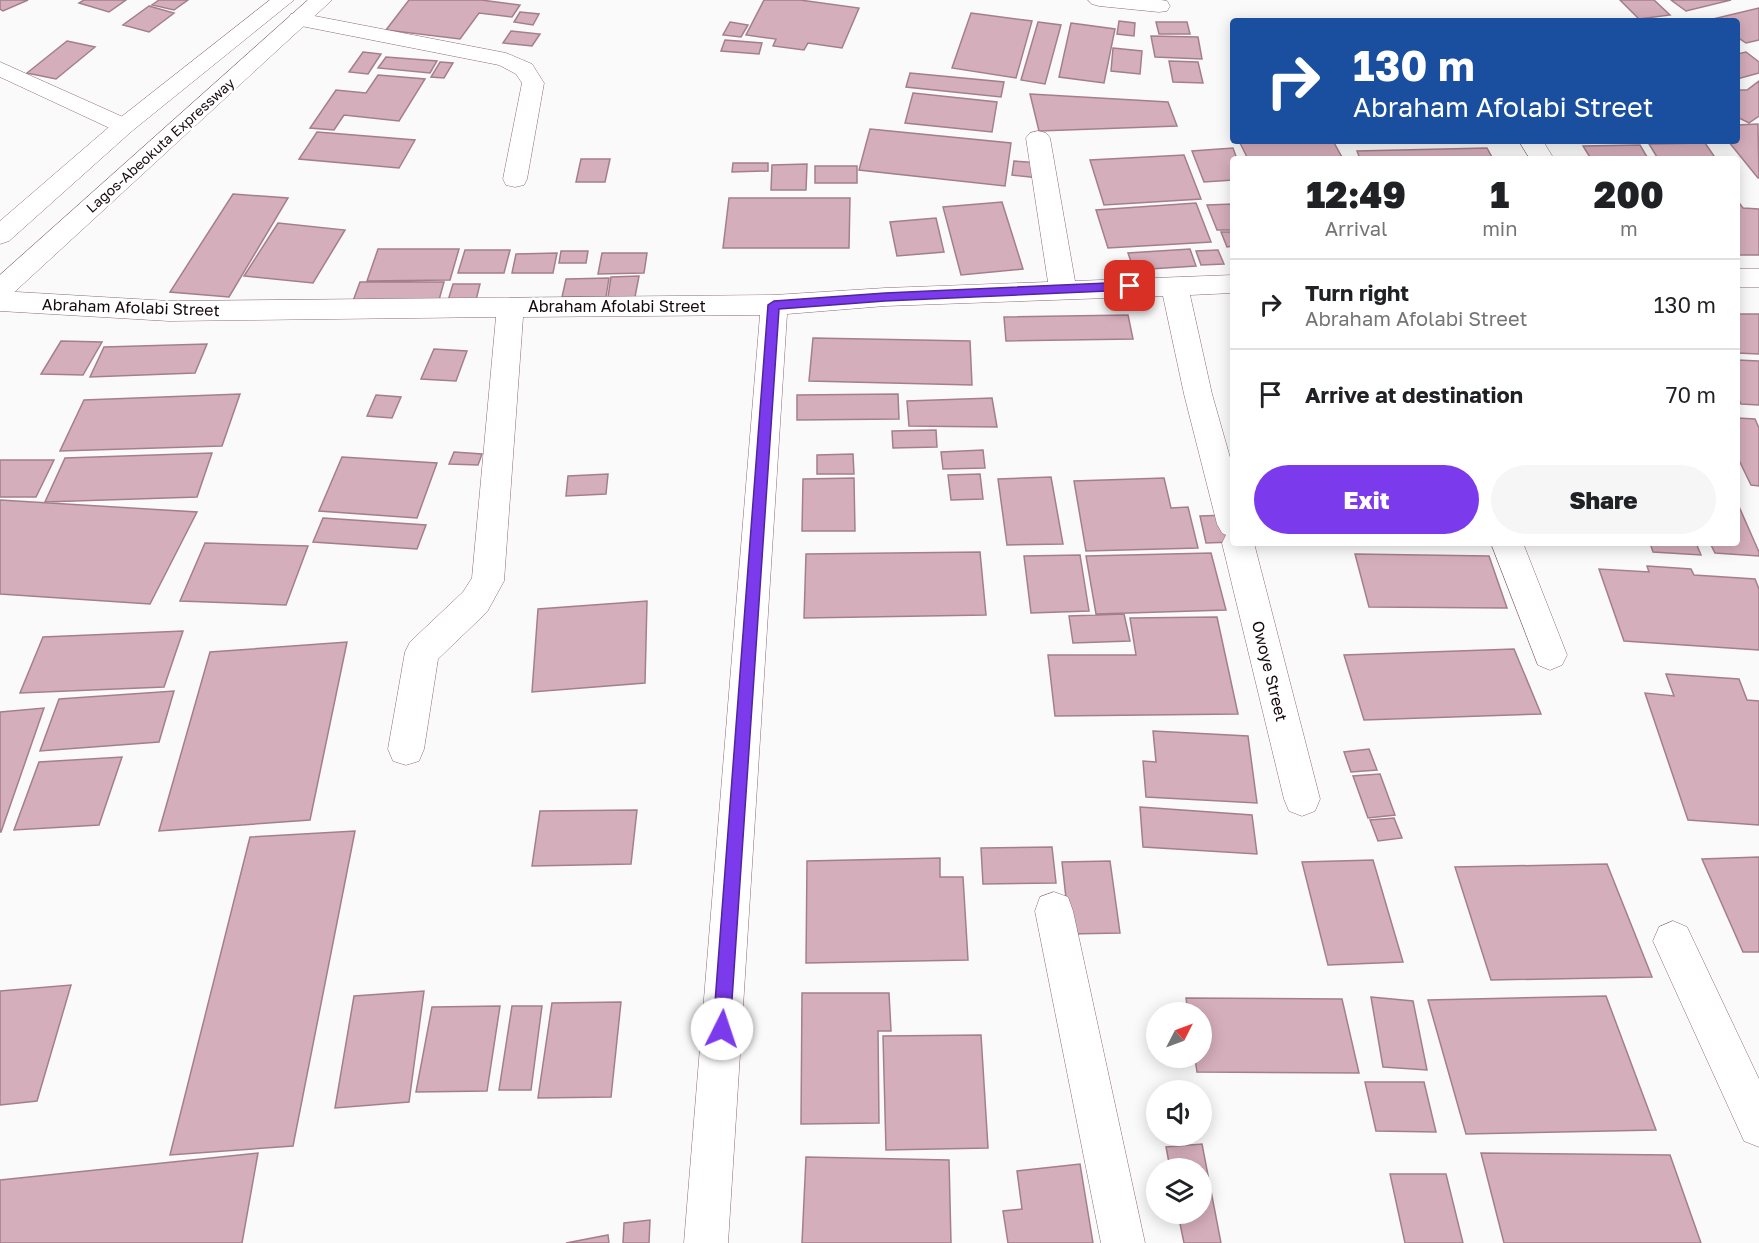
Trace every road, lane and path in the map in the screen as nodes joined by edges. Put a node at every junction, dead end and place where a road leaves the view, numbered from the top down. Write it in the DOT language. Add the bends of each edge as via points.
graph roads {
  1 [pos="283,0"];
  2 [pos="321,0"];
  3 [pos="1099,0"];
  4 [pos="1159,6"];
  5 [pos="298,19"];
  6 [pos="0,69"];
  7 [pos="124,126"];
  8 [pos="1038,138"];
  9 [pos="515,178"];
  10 [pos="0,235"];
  11 [pos="1740,278"];
  12 [pos="1759,278"];
  13 [pos="1230,284"];
  14 [pos="1174,285"];
  15 [pos="1063,289"];
  16 [pos="0,290"];
  17 [pos="0,302"];
  18 [pos="774,305"];
  19 [pos="510,307"];
  20 [pos="1230,513"];
  21 [pos="1239,546"];
  22 [pos="1508,546"];
  23 [pos="1550,655"];
  24 [pos="406,749"];
  25 [pos="1302,799"];
  26 [pos="1054,911"];
  27 [pos="1673,941"];
  28 [pos="1759,1126"];
  29 [pos="706,1243"];
  30 [pos="1122,1243"];
  1 -- 7 [label="main road, Lagos-Abeokuta Expressway"];
  2 -- 5 [label="main road, Lagos-Abeokuta Expressway"];
  3 -- 4 [label="main road"];
  5 -- 9 [label="main road" via="506,60 524,69 533,83"];
  5 -- 16 [label="main road, Lagos-Abeokuta Expressway"];
  6 -- 7 [label="main road"];
  7 -- 10 [label="main road, Lagos-Abeokuta Expressway"];
  8 -- 15 [label="main road"];
  11 -- 12 [label="main road"];
  13 -- 14 [label="main road, Abraham Afolabi Street"];
  14 -- 15 [label="main road, Abraham Afolabi Street"];
  14 -- 20 [label="main road"];
  15 -- 18 [label="main road, Abraham Afolabi Street"];
  17 -- 19 [label="main road, Abraham Afolabi Street" via="169,311"];
  18 -- 19 [label="main road, Abraham Afolabi Street"];
  18 -- 29 [label="main road"];
  19 -- 24 [label="main road" via="488,581 476,602 422,652"];
  21 -- 25 [label="main road, Owoye Street"];
  22 -- 23 [label="main road"];
  26 -- 30 [label="main road"];
  27 -- 28 [label="main road"];
}
